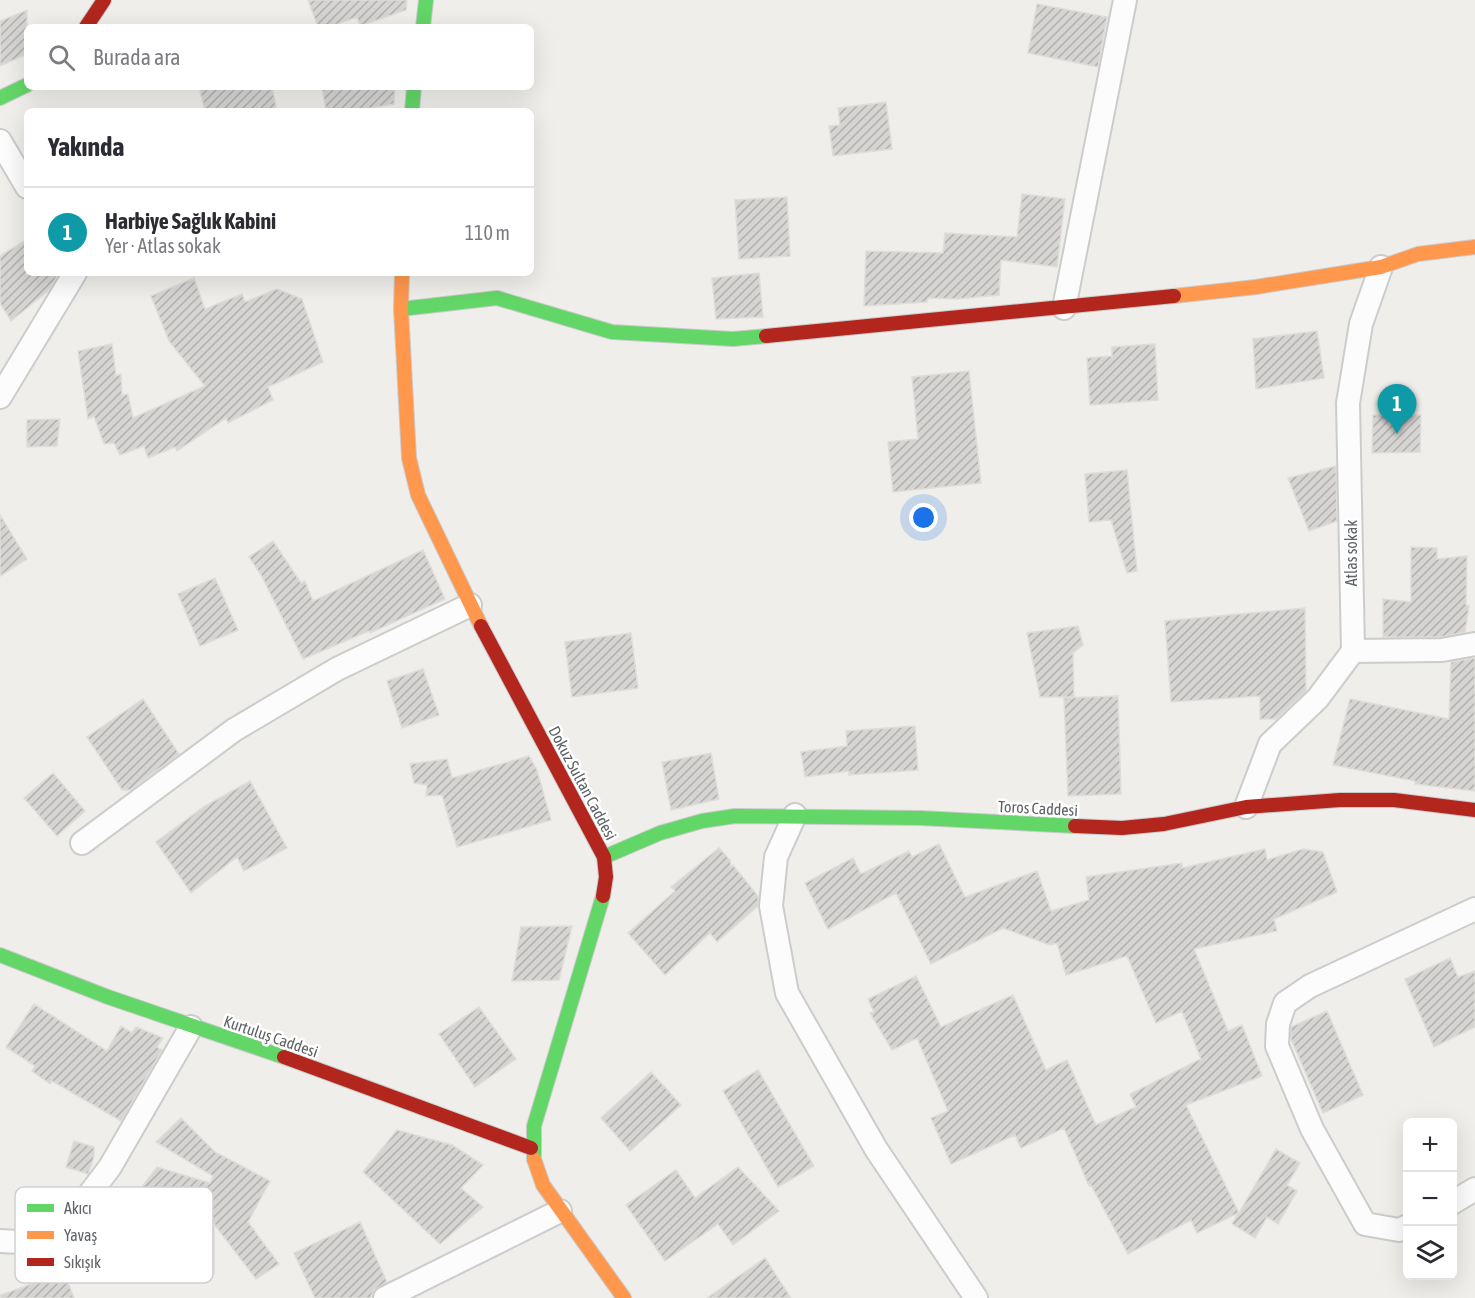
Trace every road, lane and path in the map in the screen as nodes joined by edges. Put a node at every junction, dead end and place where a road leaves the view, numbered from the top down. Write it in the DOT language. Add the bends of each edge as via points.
graph roads {
  1 [pos="104,0"];
  2 [pos="426,0"];
  3 [pos="1125,0"];
  4 [pos="88,24"];
  5 [pos="423,24"];
  6 [pos="24,86"];
  7 [pos="414,90"];
  8 [pos="0,98"];
  9 [pos="412,108"];
  10 [pos="0,141"];
  11 [pos="24,182"];
  12 [pos="1475,247"];
  13 [pos="1381,267"];
  14 [pos="73,276"];
  15 [pos="402,276"];
  16 [pos="1064,308"];
  17 [pos="401,309"];
  18 [pos="0,397"];
  19 [pos="470,604"];
  20 [pos="1475,644"];
  21 [pos="1353,651"];
  22 [pos="1246,807"];
  23 [pos="1475,810"];
  24 [pos="795,815"];
  25 [pos="82,843"];
  26 [pos="604,857"];
  27 [pos="1475,909"];
  28 [pos="0,955"];
  29 [pos="191,1027"];
  30 [pos="531,1148"];
  31 [pos="95,1187"];
  32 [pos="1475,1189"];
  33 [pos="1457,1200"];
  34 [pos="560,1210"];
  35 [pos="1403,1228"];
  36 [pos="0,1241"];
  37 [pos="15,1242"];
  38 [pos="389,1297"];
  39 [pos="624,1298"];
  40 [pos="976,1298"];
  1 -- 4 [label="street"];
  2 -- 5 [label="street"];
  3 -- 16 [label="street"];
  6 -- 8 [label="street"];
  7 -- 9 [label="street"];
  10 -- 11 [label="street"];
  12 -- 13 [label="street" via="1418,254"];
  13 -- 16 [label="street" via="1256,287"];
  13 -- 21 [label="street, Atlas sokak" via="1361,324 1348,403"];
  14 -- 18 [label="street"];
  15 -- 17 [label="street, Dokuz Sultan Caddesi"];
  16 -- 17 [label="street" via="733,339 612,332 497,298"];
  17 -- 19 [label="street, Dokuz Sultan Caddesi" via="409,458 418,495"];
  19 -- 25 [label="street" via="337,669 234,730"];
  19 -- 26 [label="street, Dokuz Sultan Caddesi"];
  20 -- 21 [label="street" via="1442,650"];
  21 -- 22 [label="street" via="1318,698 1270,744"];
  22 -- 23 [label="street, Toros Caddesi" via="1394,800"];
  22 -- 24 [label="street, Toros Caddesi" via="1164,824 1122,828"];
  24 -- 26 [label="street, Toros Caddesi" via="702,821 660,833"];
  24 -- 40 [label="street" via="776,857 771,906 787,993 876,1149"];
  26 -- 30 [label="street, Dokuz Sultan Caddesi" via="603,900 534,1126"];
  27 -- 35 [label="street" via="1310,986 1285,1004 1278,1024 1277,1046 1312,1130 1365,1224"];
  28 -- 29 [label="street, Kurtuluş Caddesi"];
  29 -- 30 [label="street, Kurtuluş Caddesi"];
  29 -- 31 [label="street"];
  30 -- 34 [label="street, Dokuz Sultan Caddesi" via="535,1167"];
  32 -- 33 [label="street"];
  34 -- 38 [label="street"];
  34 -- 39 [label="street, Dokuz Sultan Caddesi"];
  36 -- 37 [label="street"];
}
